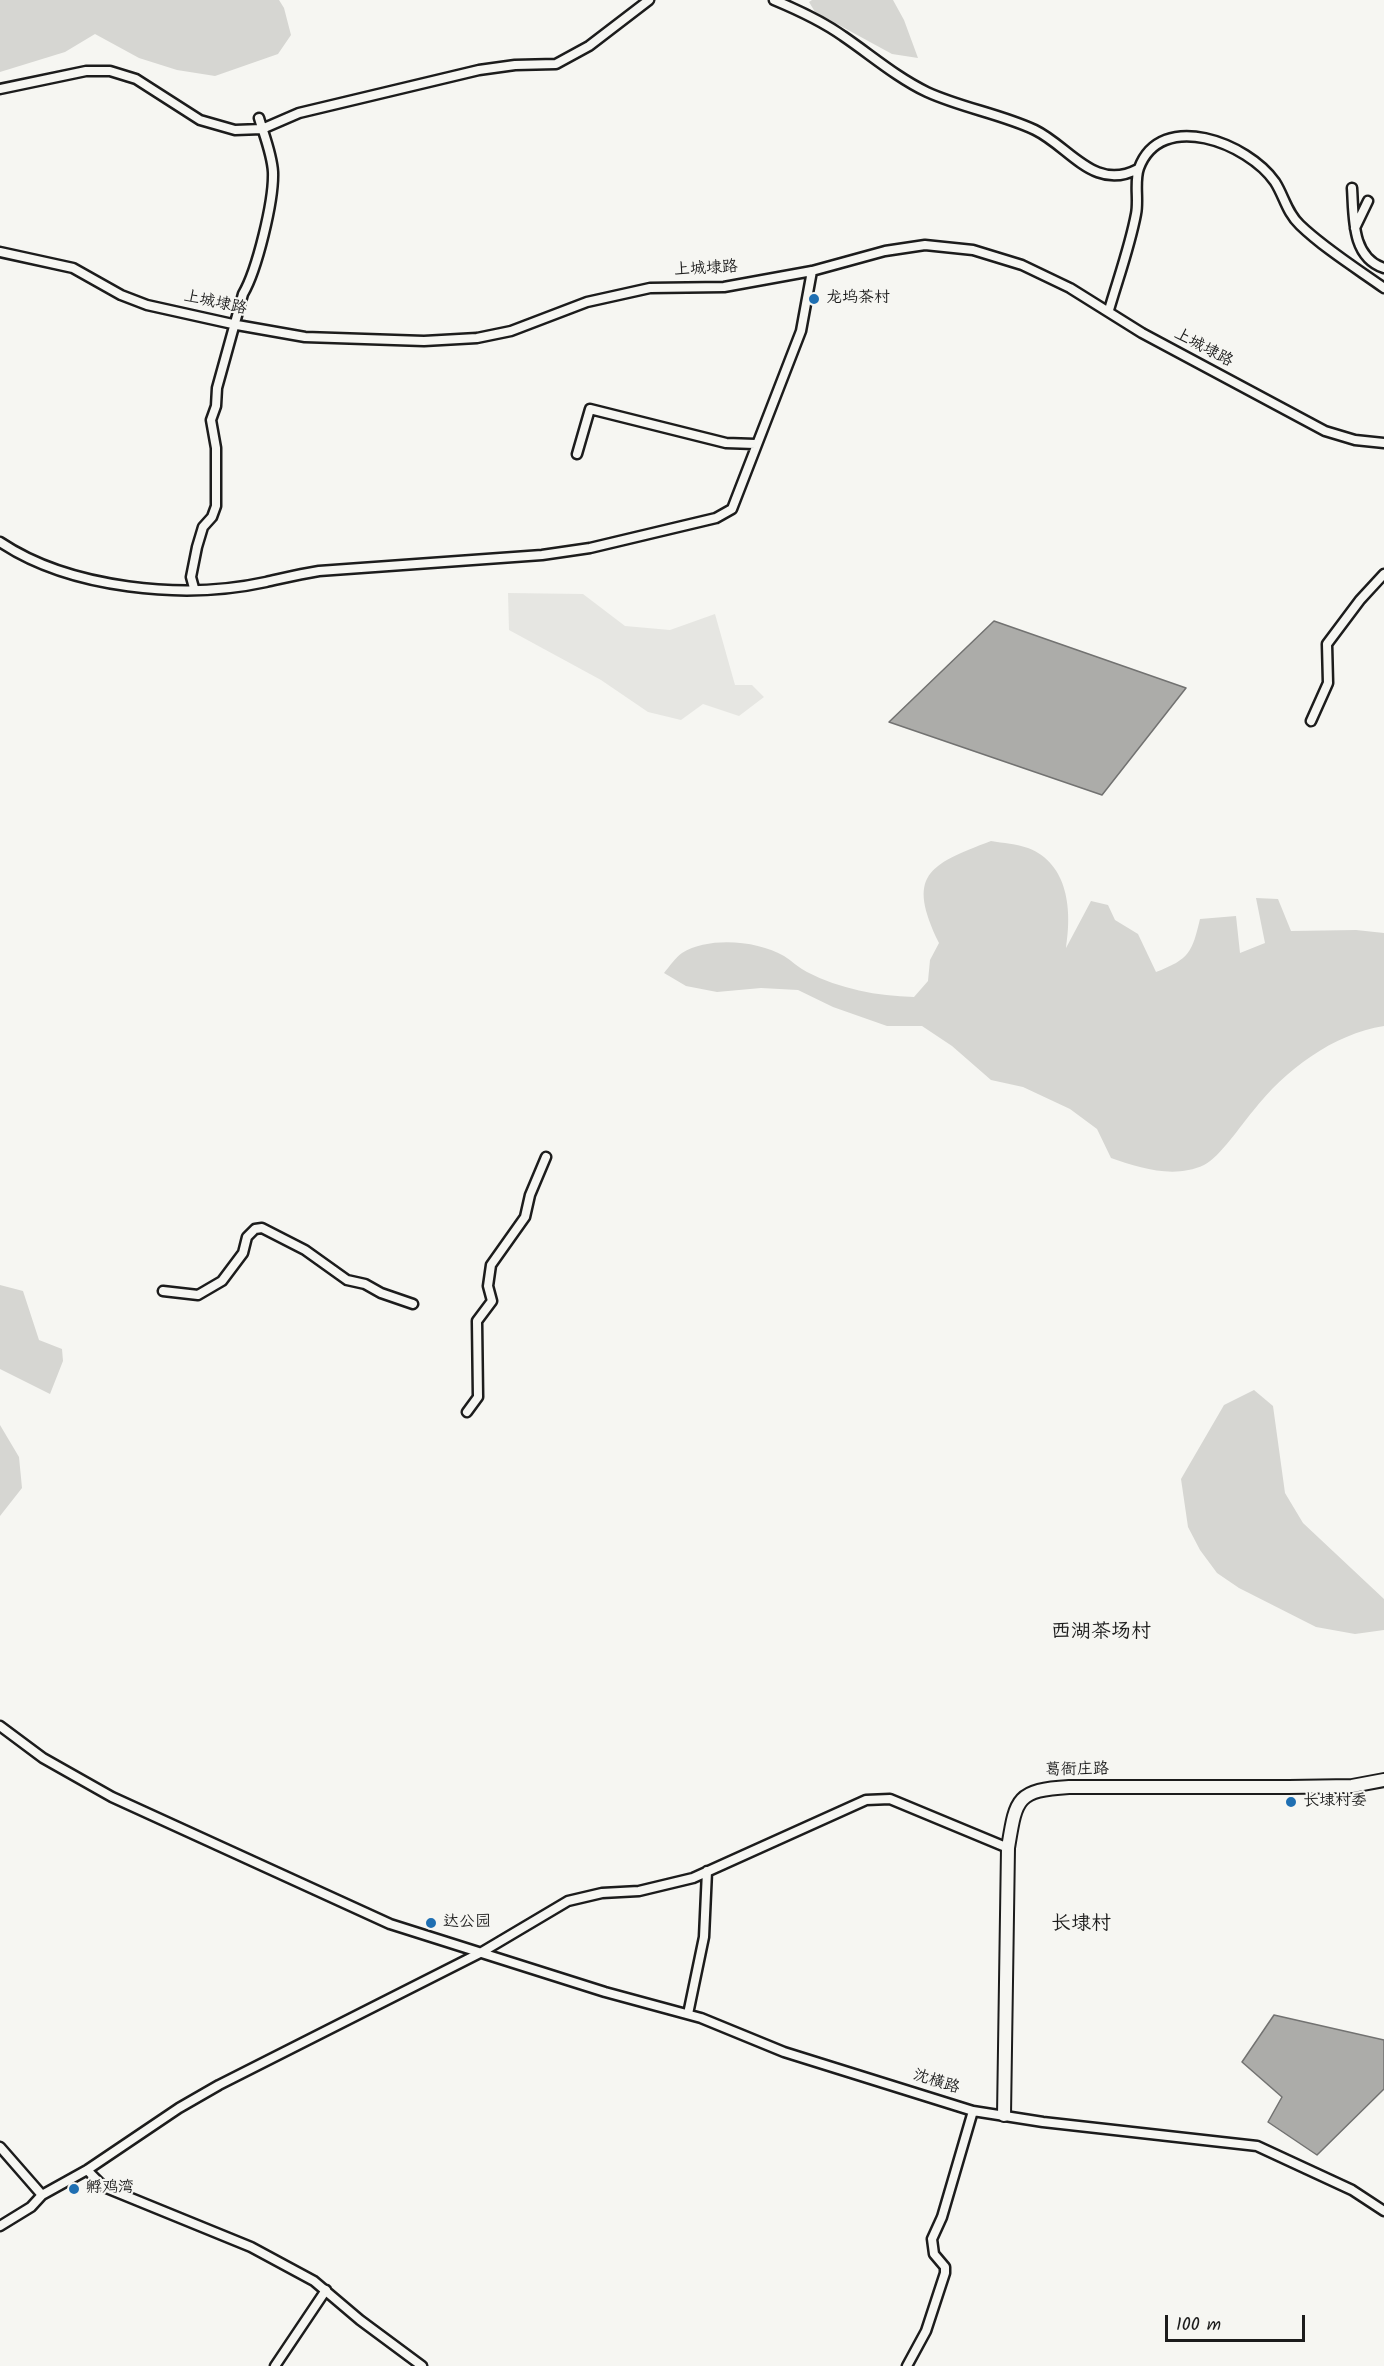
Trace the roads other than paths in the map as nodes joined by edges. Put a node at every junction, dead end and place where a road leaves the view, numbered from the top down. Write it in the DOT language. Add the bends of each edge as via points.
graph roads {
  1 [pos="649,0"];
  2 [pos="774,0"];
  3 [pos="0,89"];
  4 [pos="259,118"];
  5 [pos="262,129"];
  6 [pos="1138,169"];
  7 [pos="1352,188"];
  8 [pos="1368,201"];
  9 [pos="1355,228"];
  10 [pos="0,252"];
  11 [pos="1384,268"];
  12 [pos="812,271"];
  13 [pos="1384,288"];
  14 [pos="1109,310"];
  15 [pos="237,325"];
  16 [pos="1384,443"];
  17 [pos="755,444"];
  18 [pos="577,454"];
  19 [pos="0,542"];
  20 [pos="1384,574"];
  21 [pos="194,588"];
  22 [pos="1311,721"];
  23 [pos="546,1157"];
  24 [pos="163,1291"];
  25 [pos="413,1304"];
  26 [pos="467,1412"];
  27 [pos="0,1726"];
  28 [pos="1384,1780"];
  29 [pos="1008,1848"];
  30 [pos="707,1871"];
  31 [pos="482,1952"];
  32 [pos="688,2014"];
  33 [pos="973,2111"];
  34 [pos="1004,2115"];
  35 [pos="0,2147"];
  36 [pos="87,2170"];
  37 [pos="42,2195"];
  38 [pos="1384,2211"];
  39 [pos="0,2226"];
  40 [pos="326,2290"];
  41 [pos="275,2366"];
  42 [pos="422,2366"];
  43 [pos="907,2366"];
  1 -- 5 [label="street" via="589,46 556,64 478,70 299,113"];
  2 -- 6 [label="street" via="819,21 927,92 1049,137 1091,170 1125,176"];
  3 -- 5 [label="street" via="86,71 110,70 136,78 200,120 235,130"];
  4 -- 5 [label="street"];
  5 -- 15 [label="street" via="273,172 267,225 243,294"];
  6 -- 13 [label="street" via="1152,148 1171,138 1191,136 1219,141 1249,157 1274,181 1298,224"];
  6 -- 14 [label="street" via="1136,213"];
  7 -- 9 [label="street"];
  8 -- 9 [label="street"];
  9 -- 11 [label="street" via="1361,252"];
  10 -- 15 [label="street, 上城埭路" via="73,268 147,305"];
  12 -- 14 [label="street, 上城埭路" via="852,258 925,245 973,250 1022,265"];
  12 -- 15 [label="street, 上城埭路" via="724,287 650,288 616,294 510,331 477,338 424,341 306,337"];
  12 -- 17 [label="street" via="801,331"];
  14 -- 16 [label="street, 上城埭路" via="1142,333 1325,430 1355,440"];
  15 -- 21 [label="street" via="211,420 216,448 216,506 203,527 193,563"];
  17 -- 18 [label="street" via="726,443 591,410"];
  17 -- 21 [label="street" via="732,509 716,518 590,548 542,555 319,571 266,582"];
  19 -- 21 [label="street" via="88,580"];
  20 -- 22 [label="street" via="1327,644 1328,683"];
  23 -- 26 [label="street" via="525,1217 491,1265 488,1286 492,1300 477,1321 478,1397"];
  24 -- 25 [label="street" via="198,1295 222,1281 243,1253 247,1237 262,1228 305,1250 347,1280"];
  27 -- 31 [label="street, 沈横路" via="79,1780 144,1812 390,1924"];
  28 -- 29 [label="street, 葛衙庄路" via="1352,1786 1037,1789 1023,1797 1014,1811"];
  29 -- 30 [label="street" via="890,1799 866,1800"];
  29 -- 34 [label="street, 葛衙庄路"];
  30 -- 31 [label="street" via="639,1891 602,1893 568,1901"];
  30 -- 32 [label="street" via="704,1937"];
  31 -- 32 [label="street, 沈横路"];
  31 -- 36 [label="street" via="219,2085"];
  32 -- 33 [label="street, 沈横路" via="784,2052"];
  33 -- 34 [label="street, 沈横路"];
  33 -- 43 [label="street" via="932,2239 934,2254 945,2267 945,2273 926,2331"];
  34 -- 38 [label="street, 沈横路" via="1257,2146 1352,2190"];
  35 -- 37 [label="street"];
  36 -- 37 [label="street"];
  36 -- 40 [label="street" via="104,2187 251,2247"];
  37 -- 39 [label="street" via="31,2207"];
  40 -- 41 [label="street"];
  40 -- 42 [label="street"];
}
